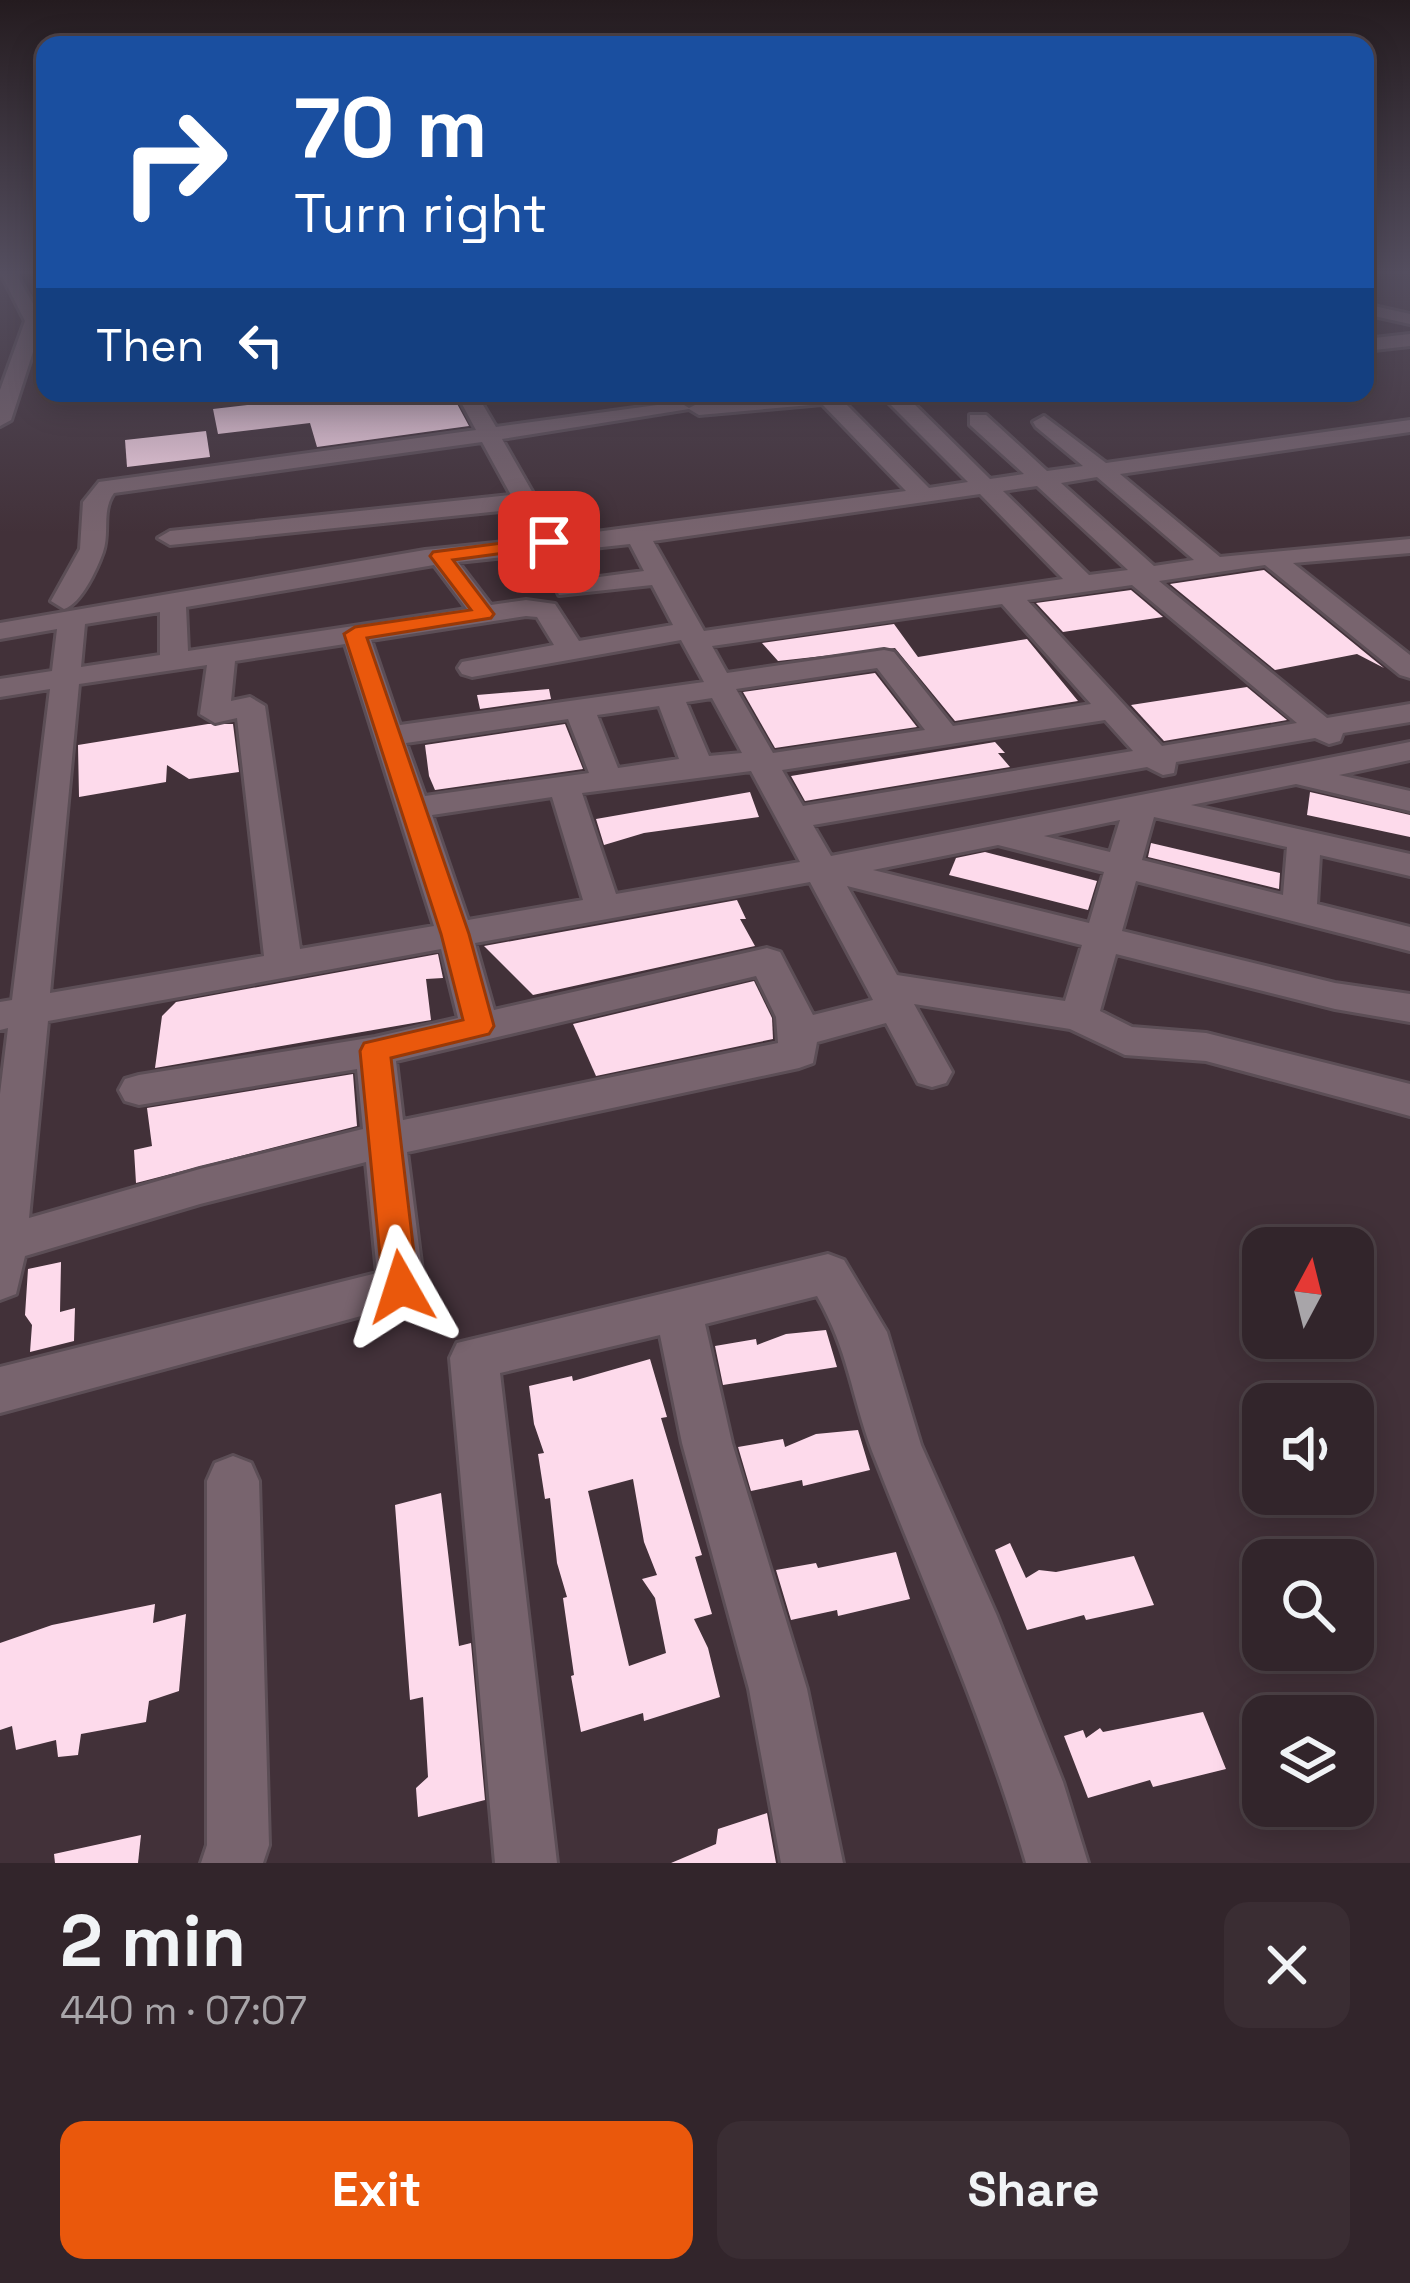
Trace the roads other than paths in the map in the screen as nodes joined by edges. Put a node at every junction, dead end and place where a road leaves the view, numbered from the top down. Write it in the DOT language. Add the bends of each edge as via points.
graph roads {
  1 [pos="21,359"];
  2 [pos="473,402"];
  3 [pos="490,402"];
  4 [pos="757,402"];
  5 [pos="832,402"];
  6 [pos="901,402"];
  7 [pos="0,420"];
  8 [pos="978,420"];
  9 [pos="1044,422"];
  10 [pos="1410,426"];
  11 [pos="500,434"];
  12 [pos="1100,469"];
  13 [pos="1042,478"];
  14 [pos="984,485"];
  15 [pos="922,494"];
  16 [pos="524,501"];
  17 [pos="638,536"];
  18 [pos="170,538"];
  19 [pos="560,542"];
  20 [pos="1410,545"];
  21 [pos="440,556"];
  22 [pos="1270,557"];
  23 [pos="1215,565"];
  24 [pos="1143,575"];
  25 [pos="660,576"];
  26 [pos="1083,584"];
  27 [pos="1008,595"];
  28 [pos="173,601"];
  29 [pos="68,610"];
  30 [pos="484,614"];
  31 [pos="0,631"];
  32 [pos="355,634"];
  33 [pos="693,635"];
  34 [pos="572,652"];
  35 [pos="222,655"];
  36 [pos="174,661"];
  37 [pos="472,668"];
  38 [pos="1410,669"];
  39 [pos="66,680"];
  40 [pos="720,685"];
  41 [pos="0,688"];
  42 [pos="669,695"];
  43 [pos="579,709"];
  44 [pos="1112,710"];
  45 [pos="1410,713"];
  46 [pos="1319,727"];
  47 [pos="943,734"];
  48 [pos="389,736"];
  49 [pos="1410,751"];
  50 [pos="1153,755"];
  51 [pos="1358,760"];
  52 [pos="763,762"];
  53 [pos="698,768"];
  54 [pos="1287,772"];
  55 [pos="607,779"];
  56 [pos="564,786"];
  57 [pos="1187,794"];
  58 [pos="1410,801"];
  59 [pos="1141,804"];
  60 [pos="413,808"];
  61 [pos="793,818"];
  62 [pos="998,834"];
  63 [pos="1304,843"];
  64 [pos="1410,865"];
  65 [pos="1122,866"];
  66 [pos="822,869"];
  67 [pos="603,908"];
  68 [pos="1299,911"];
  69 [pos="455,934"];
  70 [pos="1105,939"];
  71 [pos="1410,939"];
  72 [pos="284,965"];
  73 [pos="891,997"];
  74 [pos="1410,1008"];
  75 [pos="16,1013"];
  76 [pos="1079,1017"];
  77 [pos="479,1026"];
  78 [pos="797,1034"];
  79 [pos="375,1051"];
  80 [pos="932,1072"];
  81 [pos="139,1090"];
  82 [pos="1410,1100"];
  83 [pos="384,1140"];
  84 [pos="1,1256"];
  85 [pos="677,1310"];
  86 [pos="0,1390"];
  87 [pos="233,1481"];
  88 [pos="232,1863"];
  89 [pos="526,1863"];
  90 [pos="812,1863"];
  91 [pos="1057,1863"];
  1 -- 7 [label="street"];
  2 -- 11 [label="street"];
  3 -- 11 [label="street"];
  4 -- 11 [label="street"];
  5 -- 15 [label="street"];
  6 -- 14 [label="street"];
  8 -- 13 [label="street"];
  9 -- 12 [label="street"];
  10 -- 12 [label="street"];
  11 -- 16 [label="street"];
  11 -- 19 [label="street"];
  11 -- 29 [label="street" via="107,488 95,502 92,549"];
  12 -- 13 [label="street"];
  12 -- 23 [label="street"];
  13 -- 14 [label="street"];
  13 -- 24 [label="street"];
  14 -- 15 [label="street"];
  14 -- 26 [label="street"];
  15 -- 17 [label="street"];
  16 -- 18 [label="street"];
  16 -- 19 [label="street"];
  17 -- 19 [label="street"];
  17 -- 25 [label="street"];
  19 -- 21 [label="street"];
  19 -- 25 [label="street" via="568,589"];
  20 -- 22 [label="street"];
  21 -- 28 [label="street"];
  21 -- 30 [label="street"];
  22 -- 23 [label="street"];
  22 -- 38 [label="street"];
  23 -- 24 [label="street"];
  24 -- 26 [label="street"];
  24 -- 46 [label="street"];
  25 -- 33 [label="street"];
  26 -- 27 [label="street"];
  27 -- 33 [label="street"];
  27 -- 44 [label="street"];
  28 -- 29 [label="street"];
  28 -- 36 [label="street"];
  29 -- 31 [label="street"];
  29 -- 39 [label="street"];
  30 -- 32 [label="street"];
  30 -- 34 [label="street" via="546,610"];
  32 -- 35 [label="street"];
  32 -- 48 [label="street"];
  33 -- 34 [label="street"];
  33 -- 40 [label="street"];
  34 -- 37 [label="street"];
  35 -- 36 [label="street"];
  35 -- 72 [label="street" via="215,713 250,706"];
  36 -- 39 [label="street"];
  39 -- 41 [label="street"];
  39 -- 75 [label="street"];
  40 -- 42 [label="street"];
  40 -- 47 [label="street" via="884,658"];
  40 -- 52 [label="street"];
  42 -- 43 [label="street"];
  42 -- 53 [label="street"];
  43 -- 48 [label="street"];
  43 -- 55 [label="street"];
  44 -- 47 [label="street"];
  44 -- 50 [label="street"];
  45 -- 46 [label="street"];
  46 -- 50 [label="street"];
  46 -- 51 [label="street"];
  47 -- 52 [label="street"];
  48 -- 60 [label="street"];
  49 -- 51 [label="street"];
  50 -- 57 [label="street"];
  50 -- 61 [label="street"];
  51 -- 54 [label="street"];
  52 -- 53 [label="street"];
  52 -- 61 [label="street"];
  53 -- 55 [label="street"];
  54 -- 57 [label="street"];
  54 -- 58 [label="street"];
  55 -- 56 [label="street"];
  56 -- 60 [label="street"];
  56 -- 67 [label="street"];
  57 -- 59 [label="street"];
  59 -- 62 [label="street"];
  59 -- 63 [label="street"];
  59 -- 65 [label="street"];
  60 -- 69 [label="street"];
  61 -- 66 [label="street"];
  62 -- 65 [label="street"];
  62 -- 66 [label="street"];
  63 -- 64 [label="street"];
  63 -- 68 [label="street"];
  65 -- 68 [label="street"];
  65 -- 70 [label="street"];
  66 -- 67 [label="street"];
  66 -- 70 [label="street"];
  66 -- 73 [label="street"];
  67 -- 69 [label="street"];
  68 -- 71 [label="street"];
  69 -- 72 [label="street"];
  69 -- 77 [label="street"];
  70 -- 74 [label="street"];
  70 -- 76 [label="street"];
  72 -- 75 [label="street"];
  73 -- 76 [label="street"];
  73 -- 78 [label="street"];
  73 -- 80 [label="street"];
  75 -- 84 [label="street"];
  76 -- 82 [label="street" via="1126,1041 1206,1047"];
  77 -- 78 [label="street" via="767,961"];
  77 -- 79 [label="street"];
  78 -- 83 [label="street" via="799,1053"];
  79 -- 81 [label="street"];
  79 -- 83 [label="street"];
  83 -- 84 [label="street" via="141,1199"];
  83 -- 86 [label="street" via="401,1287"];
  85 -- 89 [label="street" via="474,1358"];
  85 -- 90 [label="street" via="778,1689"];
  85 -- 91 [label="street" via="827,1274 863,1332 896,1446 1033,1782"];
  87 -- 88 [label="street"];
}
